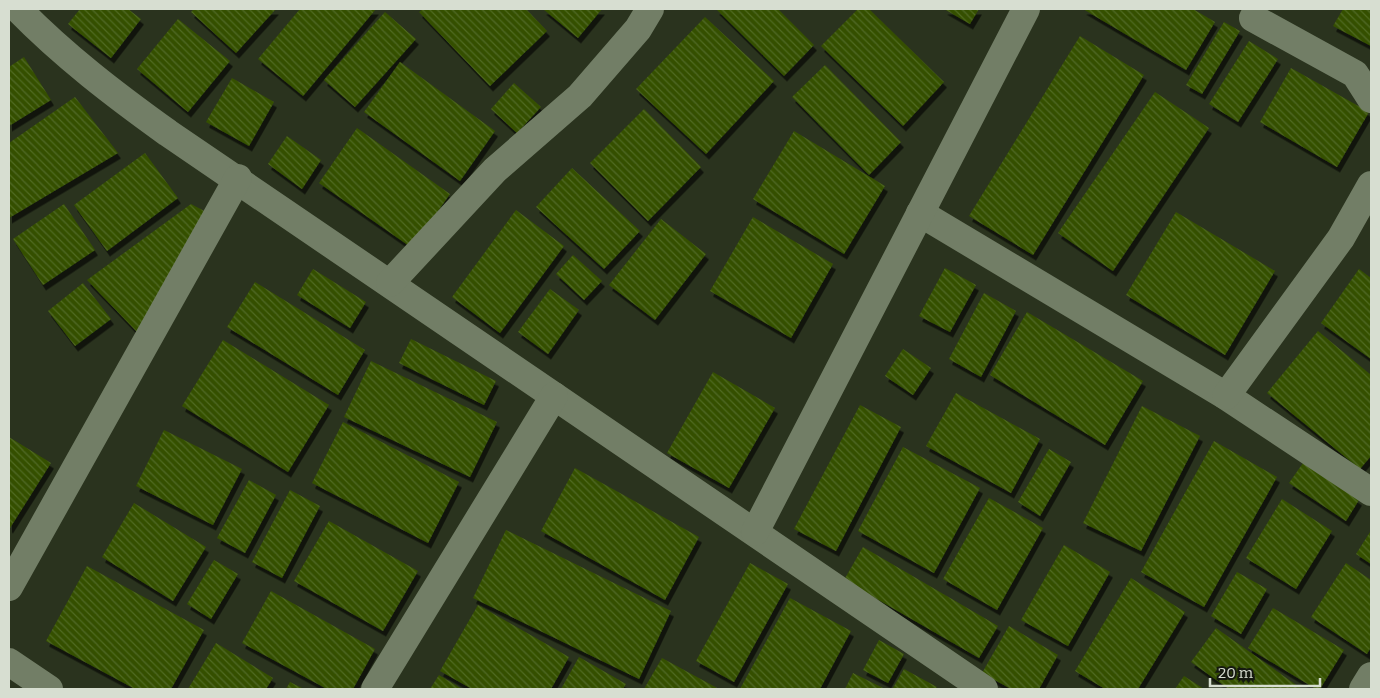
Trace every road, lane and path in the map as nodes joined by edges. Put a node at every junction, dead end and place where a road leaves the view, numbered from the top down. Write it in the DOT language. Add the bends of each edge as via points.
graph roads {
  1 [pos="18,9"];
  2 [pos="650,9"];
  3 [pos="1026,9"];
  4 [pos="1253,18"];
  5 [pos="1371,99"];
  6 [pos="238,178"];
  7 [pos="1371,185"];
  8 [pos="920,214"];
  9 [pos="390,283"];
  10 [pos="554,396"];
  11 [pos="1226,396"];
  12 [pos="1371,492"];
  13 [pos="755,532"];
  14 [pos="9,587"];
  15 [pos="9,662"];
  16 [pos="1371,676"];
  17 [pos="49,689"];
  18 [pos="375,689"];
  19 [pos="982,689"];
  20 [pos="1363,689"];
  1 -- 6 [label="street" via="96,80 168,133"];
  2 -- 9 [label="street" via="638,29 580,96 495,170"];
  3 -- 8 [label="street"];
  4 -- 5 [label="street" via="1355,74"];
  6 -- 9 [label="street"];
  6 -- 14 [label="street"];
  7 -- 11 [label="street" via="1341,238"];
  8 -- 11 [label="street"];
  8 -- 13 [label="street"];
  9 -- 10 [label="street"];
  10 -- 13 [label="street"];
  10 -- 18 [label="street"];
  11 -- 12 [label="street"];
  13 -- 19 [label="street"];
  15 -- 17 [label="street"];
  16 -- 20 [label="street"];
}
